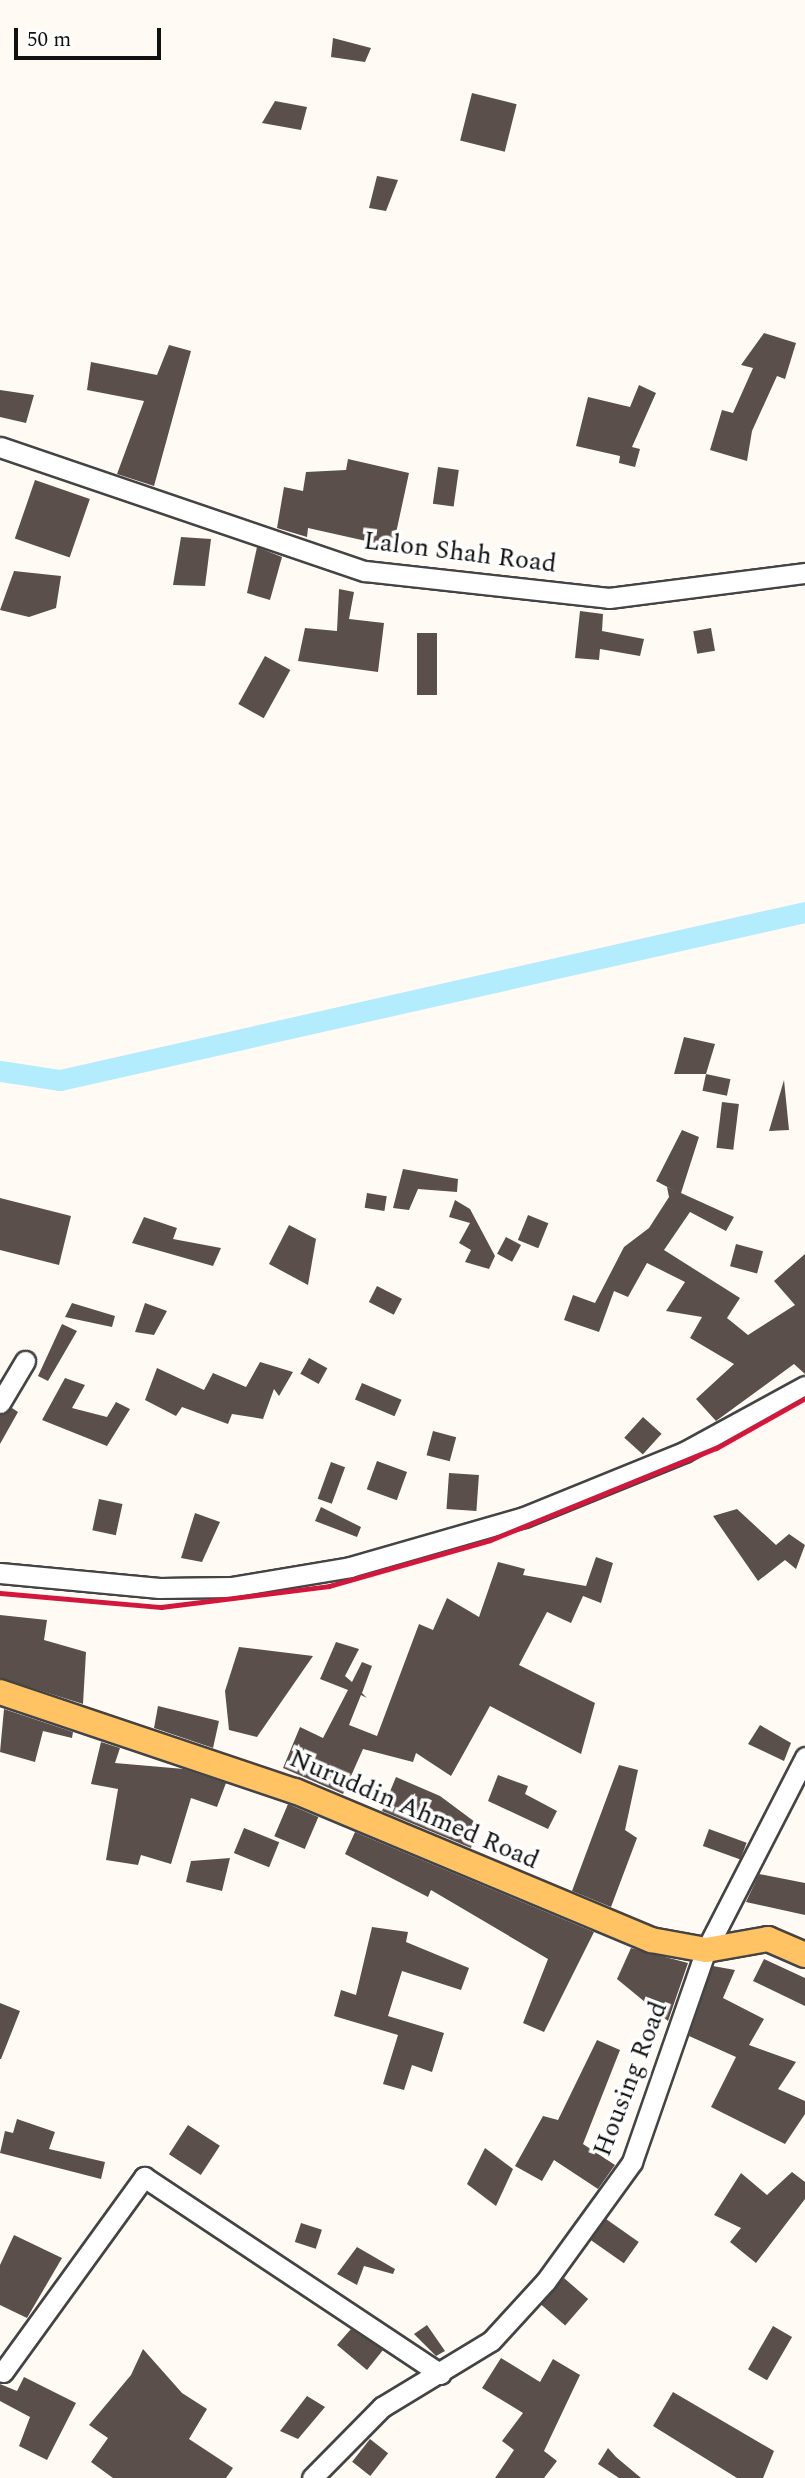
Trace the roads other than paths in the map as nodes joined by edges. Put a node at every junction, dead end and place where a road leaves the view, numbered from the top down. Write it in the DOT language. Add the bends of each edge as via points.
graph roads {
  1 [pos="0,447"];
  2 [pos="805,573"];
  3 [pos="26,1361"];
  4 [pos="805,1386"];
  5 [pos="0,1402"];
  6 [pos="0,1573"];
  7 [pos="0,1692"];
  8 [pos="805,1757"];
  9 [pos="706,1950"];
  10 [pos="805,1955"];
  11 [pos="4,2372"];
  12 [pos="441,2374"];
  13 [pos="312,2478"];
  1 -- 2 [label="street, Lalon Shah Road" via="365,571 609,598"];
  3 -- 5 [label="street"];
  4 -- 6 [label="street" via="684,1452 524,1517 350,1567 231,1587 159,1588"];
  7 -- 9 [label="main road, Nuruddin Ahmed Road" via="295,1791 651,1940"];
  8 -- 9 [label="street, Housing Road"];
  9 -- 10 [label="main road, Nuruddin Ahmed Road" via="768,1939"];
  9 -- 12 [label="street, Housing Road" via="632,2162 546,2281 491,2341"];
  11 -- 12 [label="street" via="144,2178"];
  12 -- 13 [label="street, Housing Road" via="382,2407"];
}
